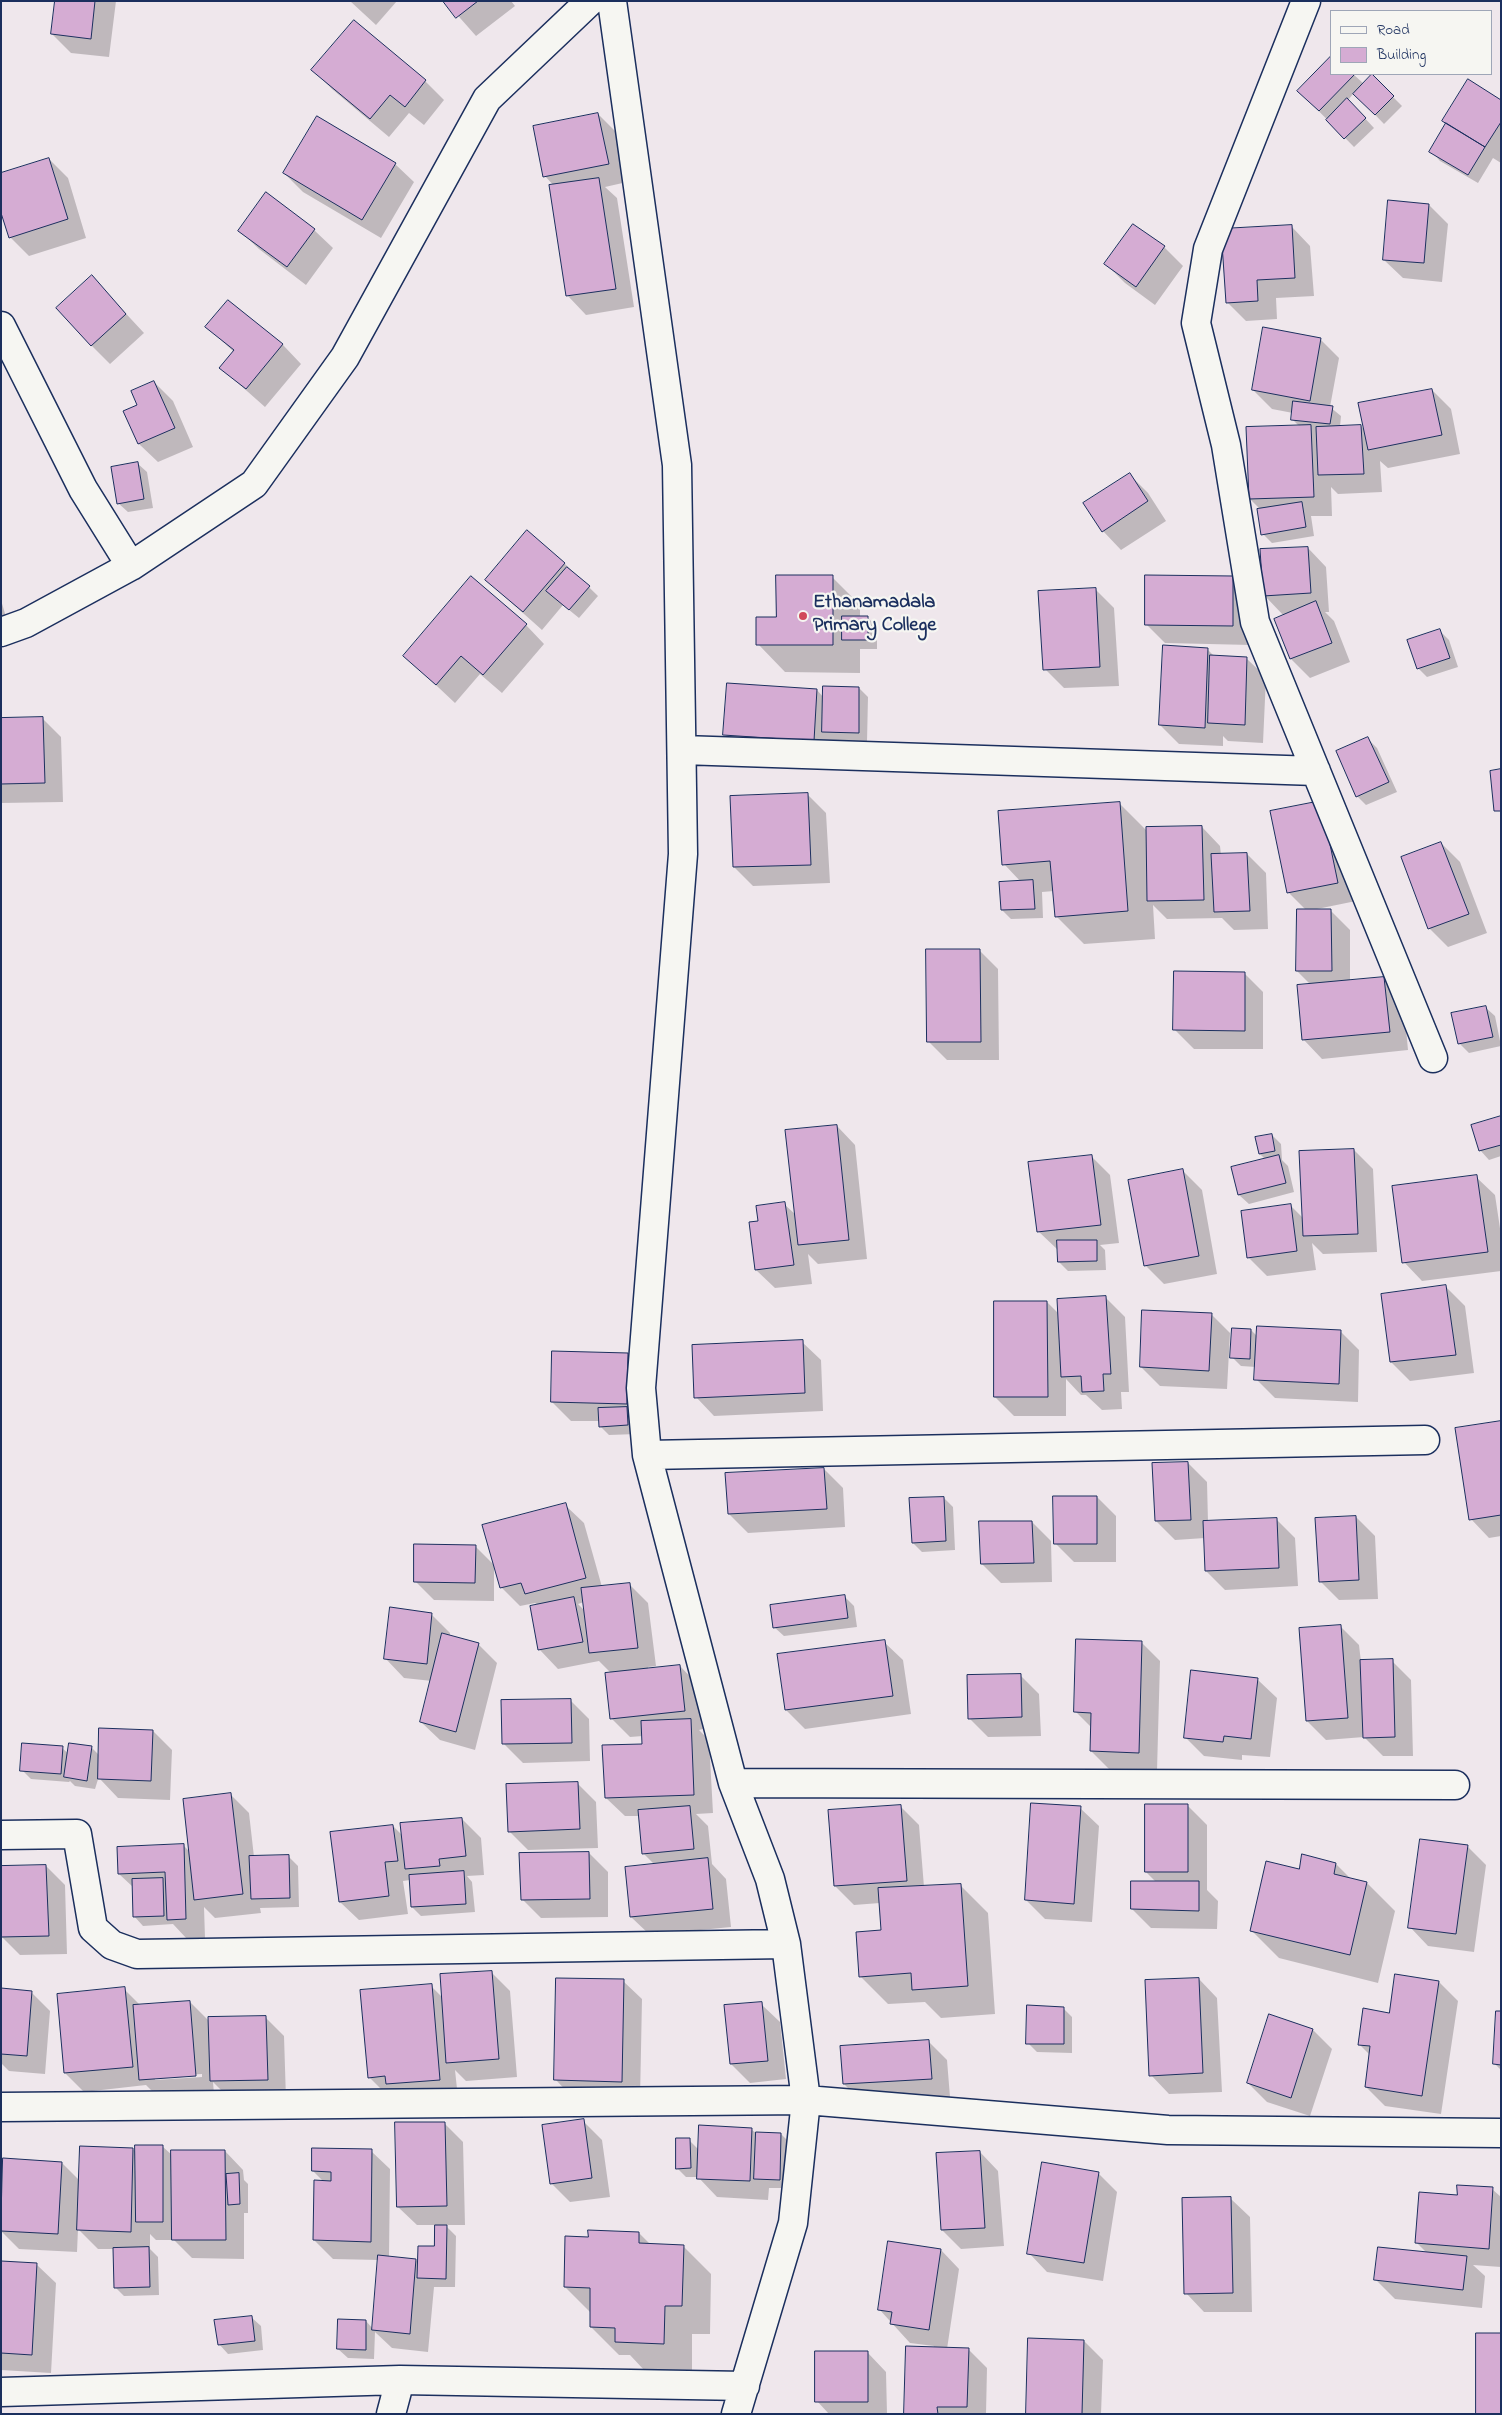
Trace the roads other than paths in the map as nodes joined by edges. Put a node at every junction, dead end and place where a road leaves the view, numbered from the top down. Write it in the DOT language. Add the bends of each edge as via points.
graph roads {
  1 [pos="590,1"];
  2 [pos="612,1"];
  3 [pos="1306,1"];
  4 [pos="1,326"];
  5 [pos="131,566"];
  6 [pos="1,632"];
  7 [pos="682,750"];
  8 [pos="1316,771"];
  9 [pos="1433,1058"];
  10 [pos="1425,1440"];
  11 [pos="647,1455"];
  12 [pos="733,1784"];
  13 [pos="1455,1785"];
  14 [pos="1,1835"];
  15 [pos="786,1944"];
  16 [pos="806,2100"];
  17 [pos="1,2107"];
  18 [pos="1501,2133"];
  19 [pos="400,2380"];
  20 [pos="745,2386"];
  21 [pos="1,2392"];
  22 [pos="391,2414"];
  23 [pos="736,2414"];
  1 -- 5 [label="street" via="487,99 345,357 254,484"];
  2 -- 7 [label="street" via="677,465"];
  3 -- 8 [label="street" via="1208,249 1196,323 1226,445 1255,622"];
  4 -- 5 [label="street" via="83,489"];
  5 -- 6 [label="street" via="26,623"];
  7 -- 8 [label="street"];
  7 -- 11 [label="street" via="683,854 641,1388"];
  8 -- 9 [label="street"];
  10 -- 11 [label="street"];
  11 -- 12 [label="street"];
  12 -- 13 [label="street"];
  12 -- 15 [label="street" via="770,1880"];
  14 -- 15 [label="street" via="77,1834 93,1928 112,1945 137,1954"];
  15 -- 16 [label="street"];
  16 -- 17 [label="street"];
  16 -- 18 [label="street" via="1168,2130"];
  16 -- 20 [label="street" via="793,2223"];
  19 -- 20 [label="street"];
  19 -- 21 [label="street"];
  19 -- 22 [label="street"];
  20 -- 23 [label="street"];
}
